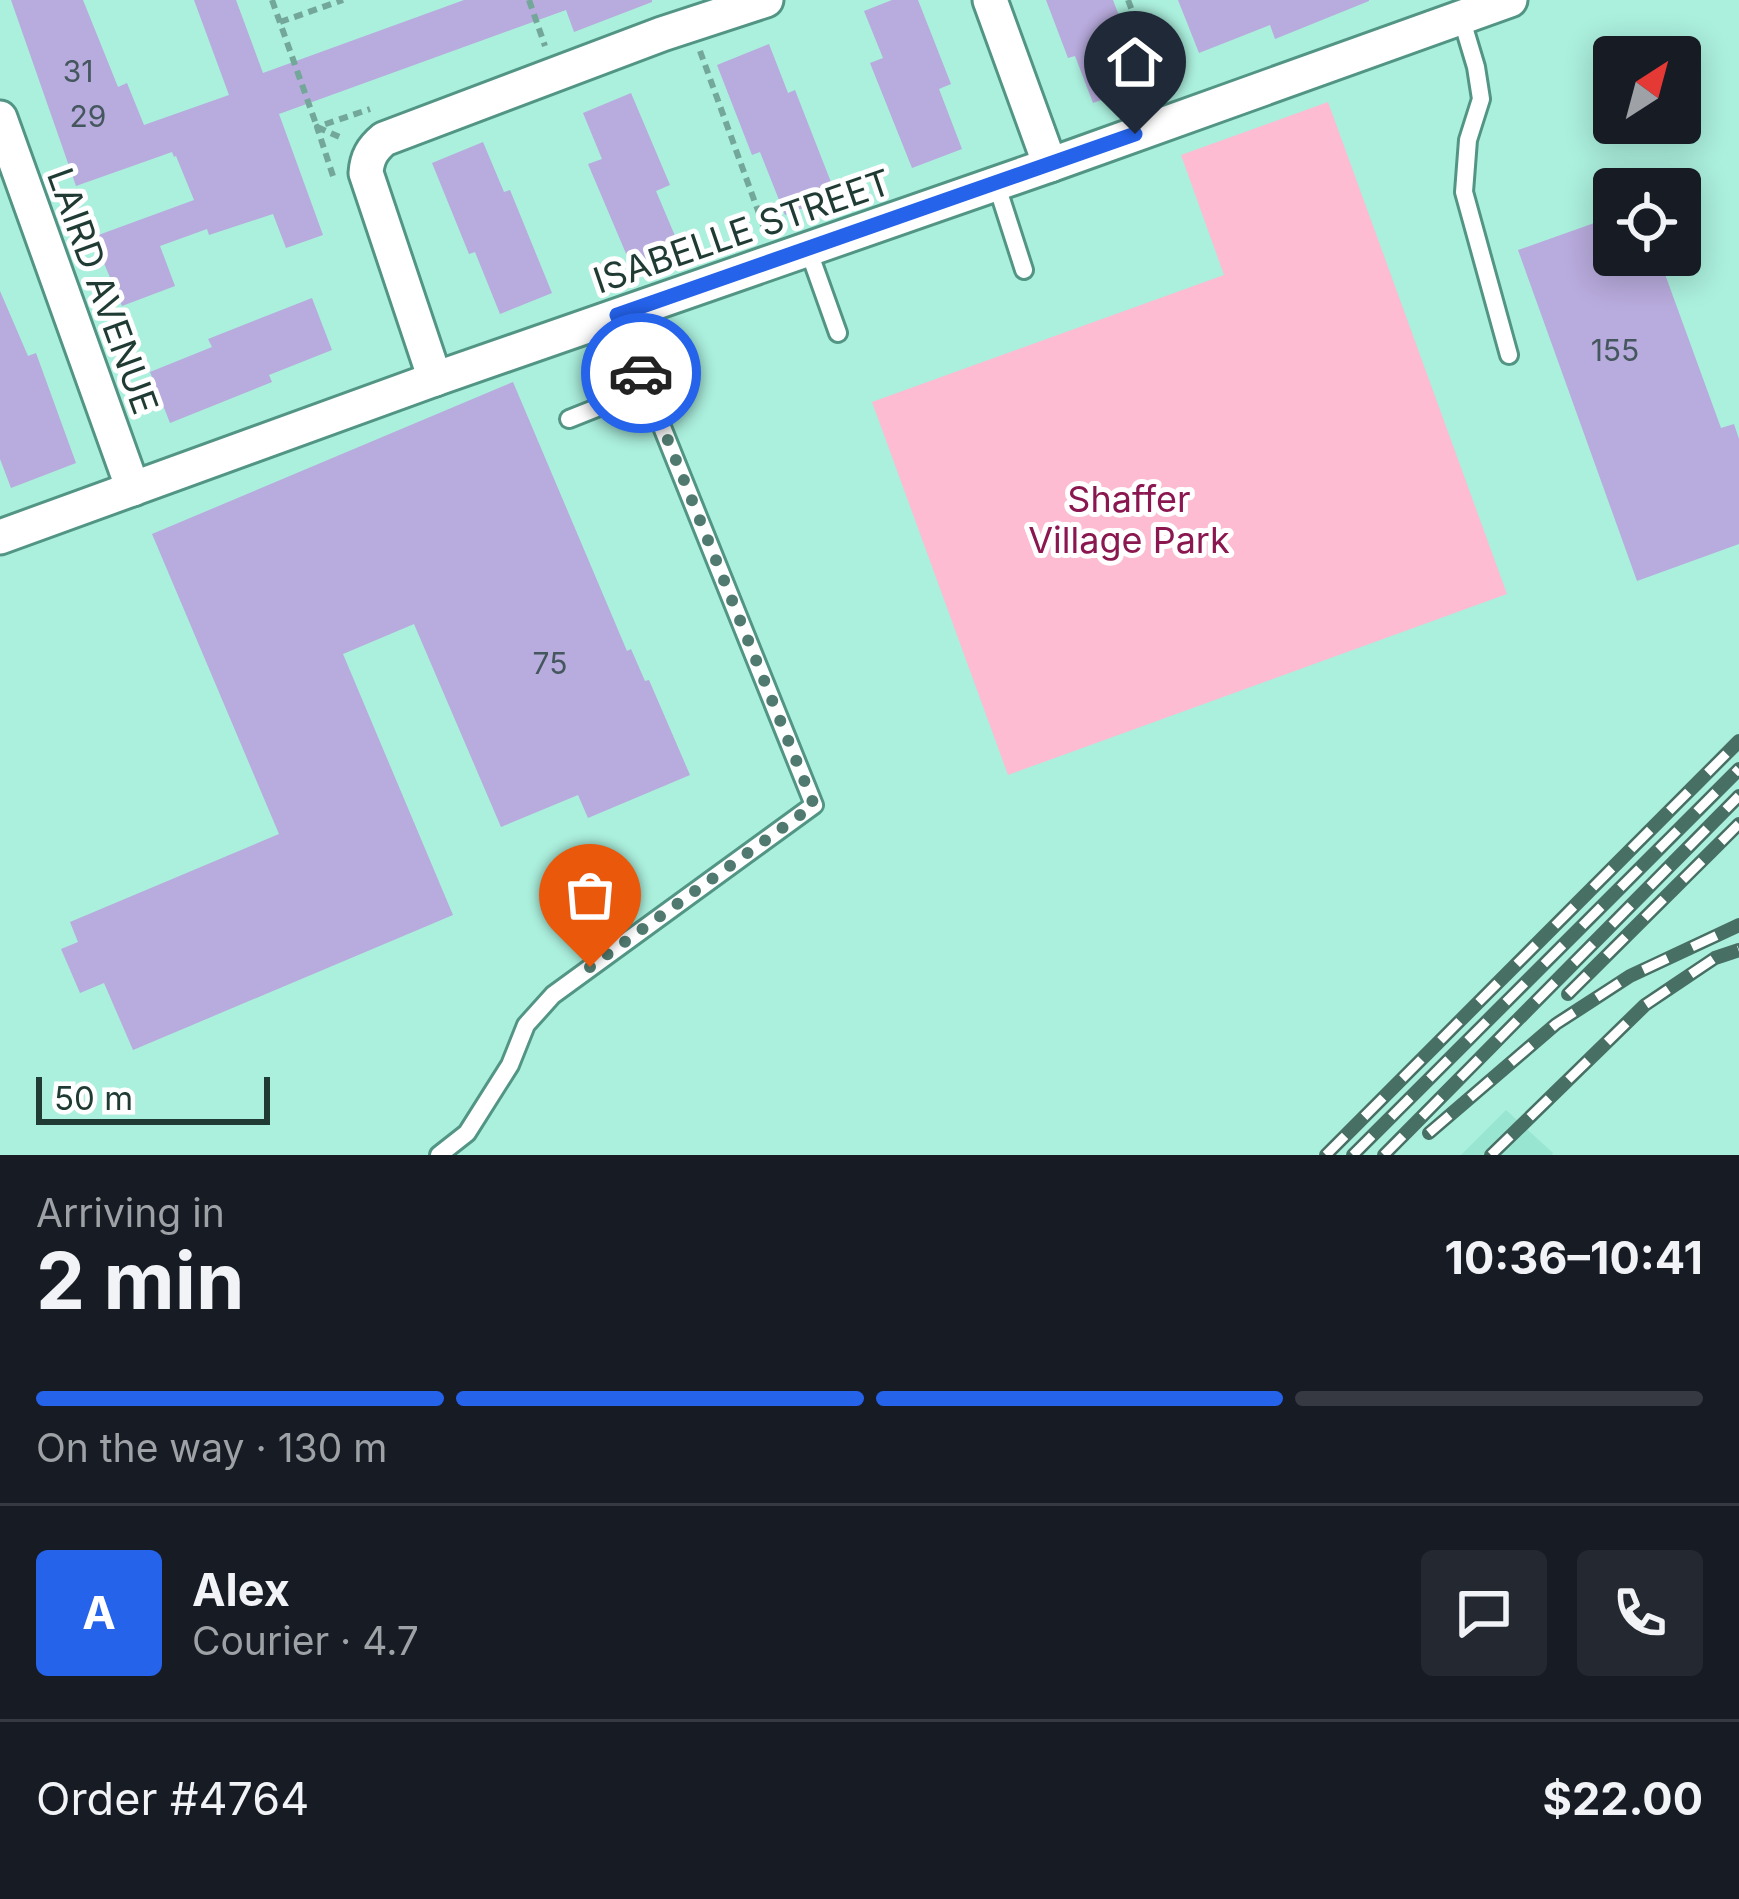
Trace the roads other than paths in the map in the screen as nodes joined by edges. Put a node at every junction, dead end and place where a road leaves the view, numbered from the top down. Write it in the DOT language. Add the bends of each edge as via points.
graph roads {
  1 [pos="766,0"];
  2 [pos="990,0"];
  3 [pos="1510,0"];
  4 [pos="1461,17"];
  5 [pos="0,118"];
  6 [pos="1050,165"];
  7 [pos="996,183"];
  8 [pos="808,249"];
  9 [pos="1024,270"];
  10 [pos="617,315"];
  11 [pos="838,333"];
  12 [pos="1509,355"];
  13 [pos="435,379"];
  14 [pos="647,388"];
  15 [pos="569,419"];
  16 [pos="133,489"];
  17 [pos="0,537"];
  18 [pos="439,1155"];
  1 -- 13 [label="street" via="384,139 370,154 366,173"];
  2 -- 6 [label="street"];
  3 -- 4 [label="street, ISABELLE STREET"];
  4 -- 6 [label="street, ISABELLE STREET"];
  4 -- 12 [label="lane" via="1480,99 1464,192"];
  5 -- 16 [label="street, LAIRD AVENUE"];
  6 -- 7 [label="street, ISABELLE STREET"];
  7 -- 8 [label="street, ISABELLE STREET"];
  7 -- 9 [label="lane"];
  8 -- 10 [label="street, ISABELLE STREET"];
  8 -- 11 [label="lane"];
  10 -- 13 [label="street, ISABELLE STREET"];
  10 -- 14 [label="lane"];
  13 -- 16 [label="street, ISABELLE STREET"];
  14 -- 15 [label="lane"];
  14 -- 18 [label="lane" via="814,805 553,995 526,1025 467,1133"];
  16 -- 17 [label="street, ISABELLE STREET"];
}
